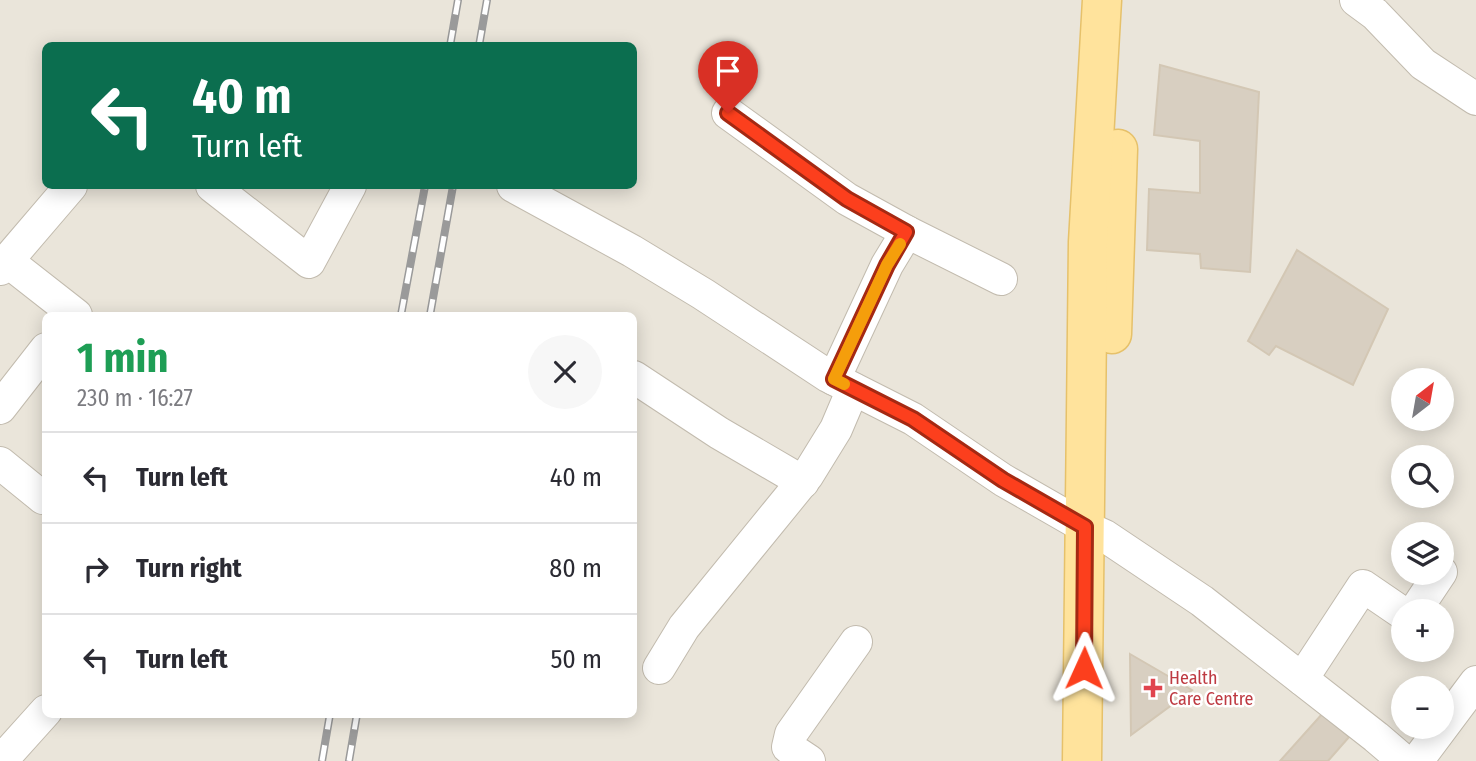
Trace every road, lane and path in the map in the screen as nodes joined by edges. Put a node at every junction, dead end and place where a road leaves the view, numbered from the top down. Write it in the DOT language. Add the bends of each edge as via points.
graph roads {
  1 [pos="1102,0"];
  2 [pos="1125,0"];
  3 [pos="1356,0"];
  4 [pos="1476,99"];
  5 [pos="728,113"];
  6 [pos="68,189"];
  7 [pos="216,189"];
  8 [pos="348,189"];
  9 [pos="518,189"];
  10 [pos="906,232"];
  11 [pos="3,265"];
  12 [pos="1001,279"];
  13 [pos="71,312"];
  14 [pos="42,354"];
  15 [pos="843,384"];
  16 [pos="637,385"];
  17 [pos="0,408"];
  18 [pos="0,463"];
  19 [pos="803,482"];
  20 [pos="42,497"];
  21 [pos="1095,531"];
  22 [pos="1391,605"];
  23 [pos="856,642"];
  24 [pos="659,668"];
  25 [pos="1301,678"];
  26 [pos="1476,682"];
  27 [pos="42,715"];
  28 [pos="1,761"];
  29 [pos="809,761"];
  30 [pos="1082,761"];
  31 [pos="1102,761"];
  32 [pos="1404,761"];
  33 [pos="1417,761"];
  1 -- 21 [label="main road" via="1087,242"];
  2 -- 21 [label="main road"];
  3 -- 4 [label="street" via="1423,64"];
  5 -- 10 [label="street" via="847,199"];
  6 -- 11 [label="street"];
  7 -- 8 [label="street" via="309,262"];
  9 -- 15 [label="street" via="691,286"];
  10 -- 12 [label="street"];
  10 -- 15 [label="street" via="887,265"];
  11 -- 13 [label="street"];
  14 -- 17 [label="street"];
  15 -- 19 [label="street" via="836,429"];
  15 -- 21 [label="street" via="913,419 1003,480"];
  16 -- 19 [label="street"];
  18 -- 20 [label="street"];
  19 -- 24 [label="street" via="684,627"];
  21 -- 25 [label="street" via="1202,601"];
  21 -- 30 [label="main road"];
  21 -- 31 [label="main road"];
  22 -- 25 [label="street" via="1363,586"];
  23 -- 29 [label="street" via="791,734 788,747"];
  25 -- 32 [label="street"];
  26 -- 33 [label="street"];
  27 -- 28 [label="street"];
}
